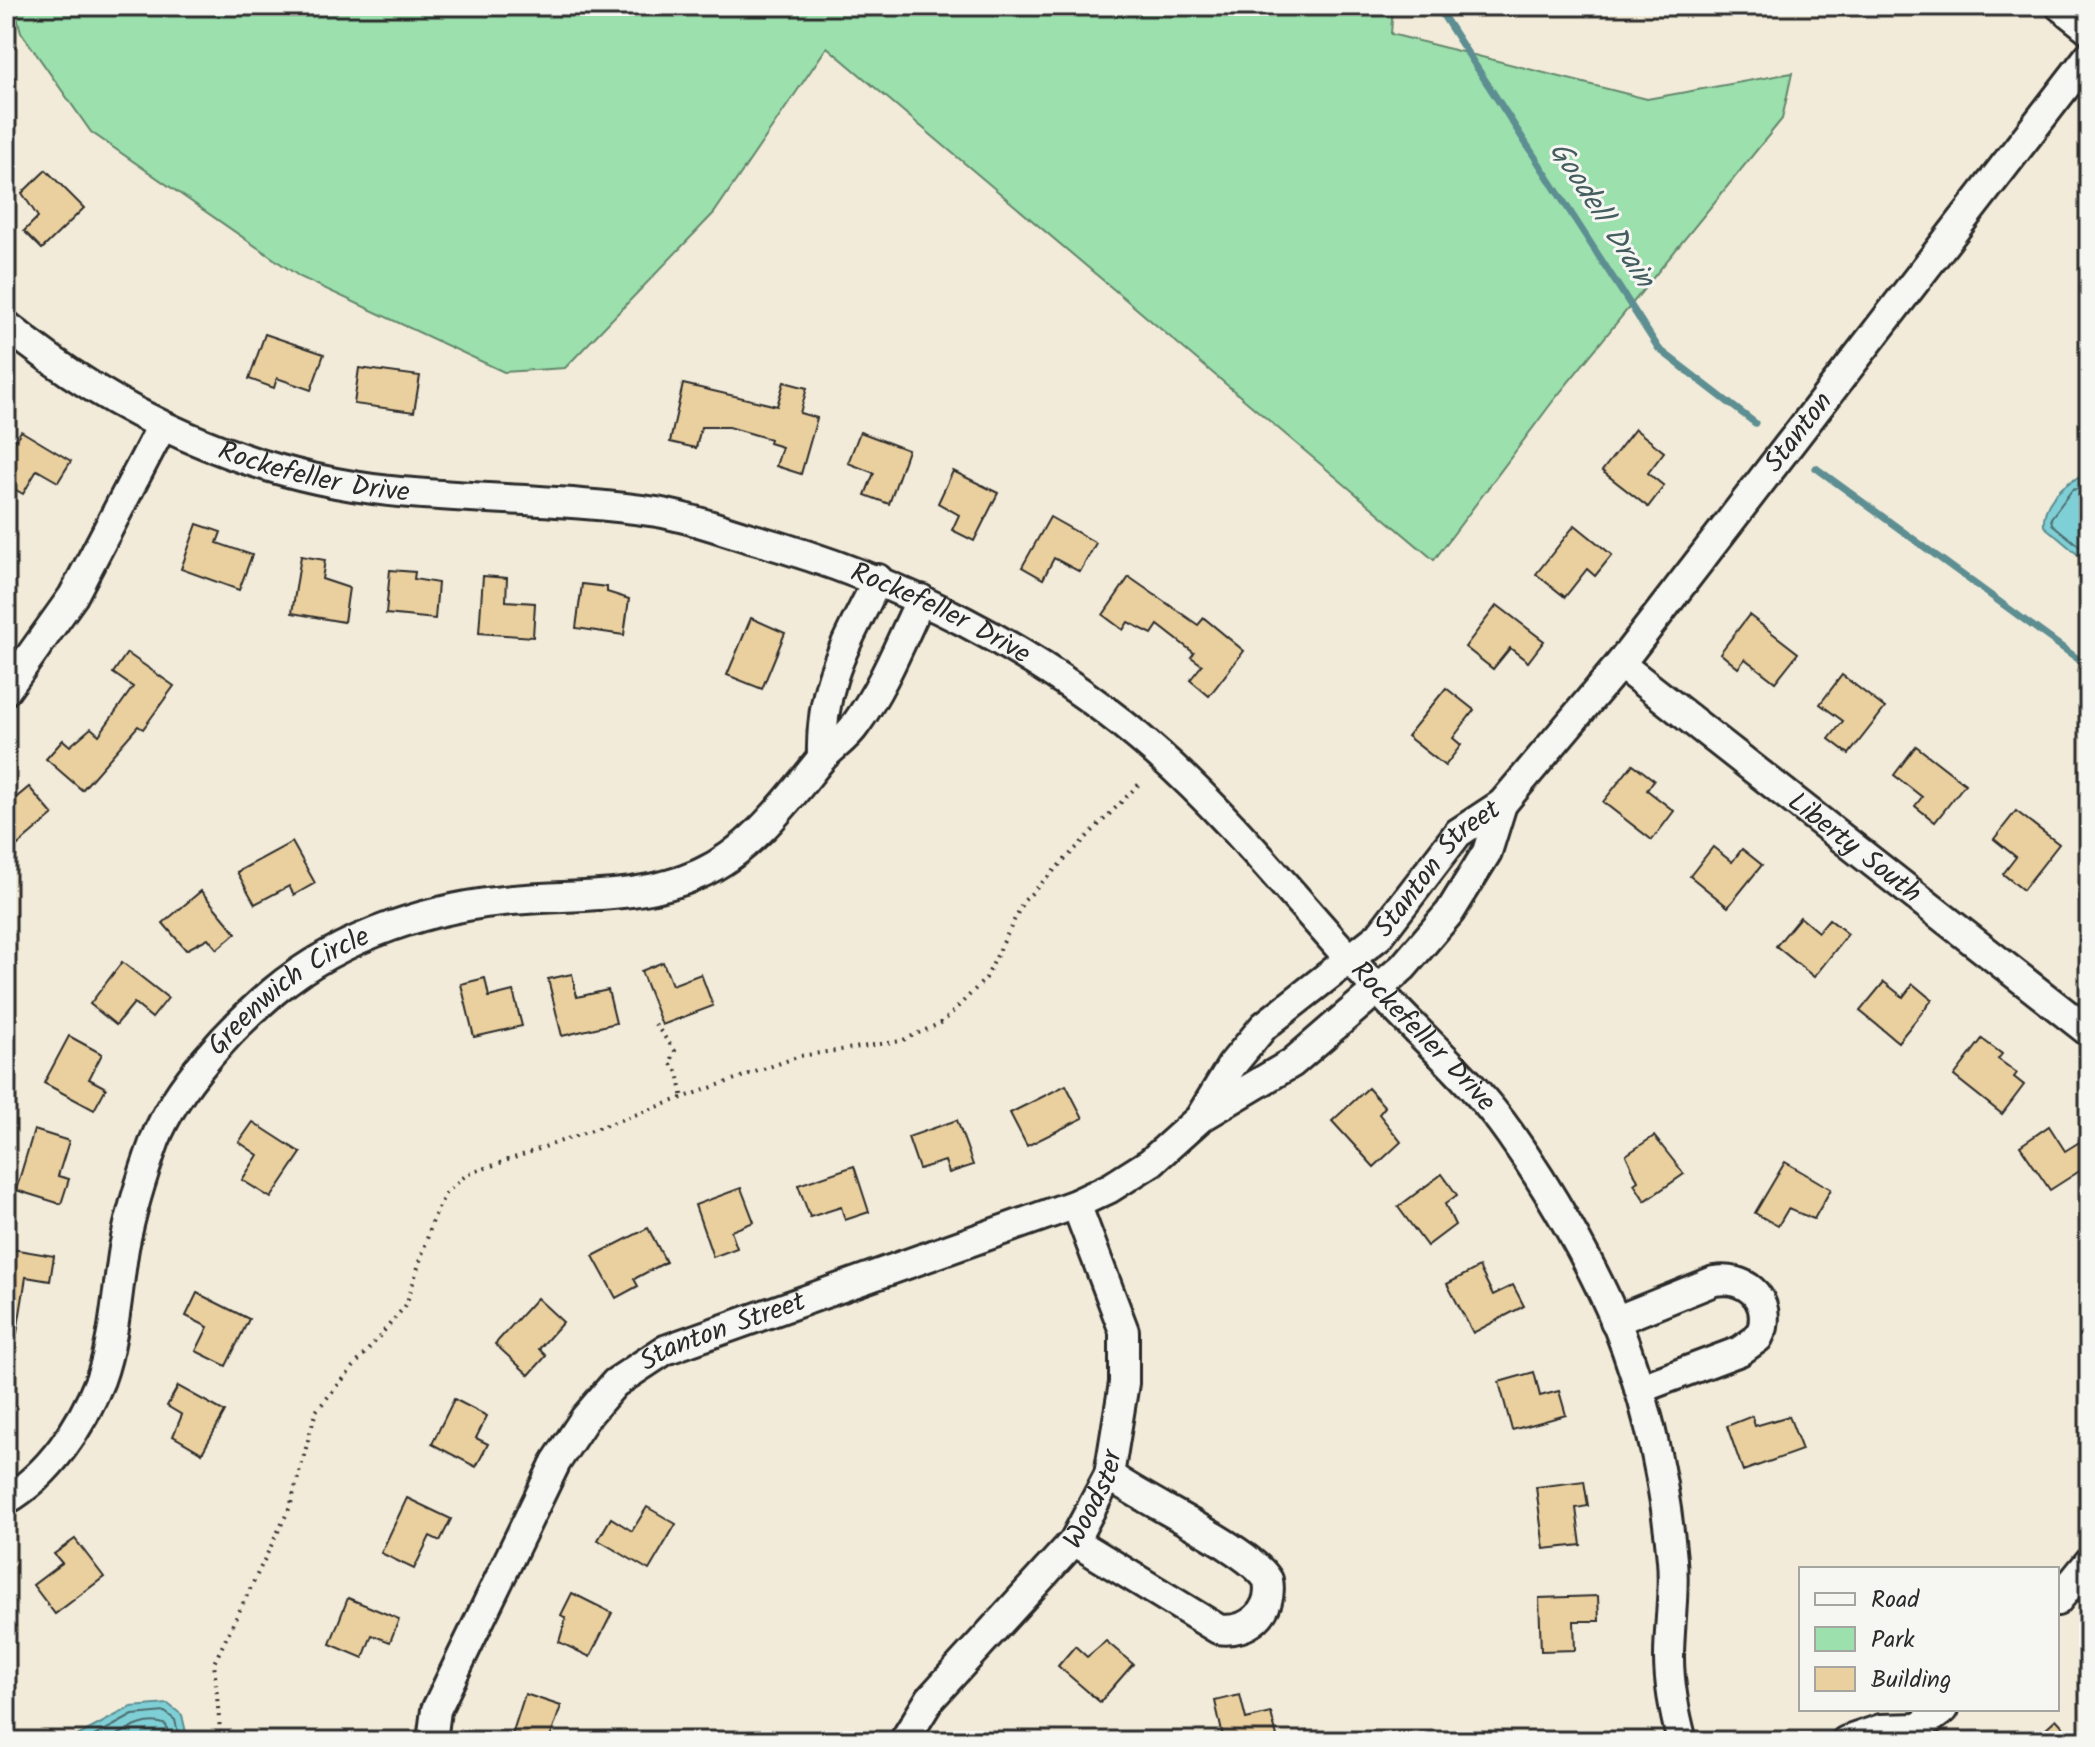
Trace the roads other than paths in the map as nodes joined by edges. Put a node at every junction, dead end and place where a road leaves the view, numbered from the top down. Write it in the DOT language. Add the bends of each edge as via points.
graph roads {
  1 [pos="2089,56"];
  2 [pos="6,325"];
  3 [pos="162,426"];
  4 [pos="878,579"];
  5 [pos="921,599"];
  6 [pos="1620,664"];
  7 [pos="6,690"];
  8 [pos="822,758"];
  9 [pos="1502,804"];
  10 [pos="1349,957"];
  11 [pos="1377,990"];
  12 [pos="2089,1032"];
  13 [pos="1200,1118"];
  14 [pos="1076,1204"];
  15 [pos="1615,1321"];
  16 [pos="1639,1389"];
  17 [pos="1109,1475"];
  18 [pos="6,1500"];
  19 [pos="1074,1541"];
  20 [pos="2089,1562"];
  21 [pos="2059,1599"];
  22 [pos="1942,1711"];
  23 [pos="1913,1734"];
  24 [pos="432,1741"];
  25 [pos="904,1741"];
  26 [pos="1682,1741"];
  27 [pos="1846,1741"];
  1 -- 6 [label="street, Stanton"];
  2 -- 3 [label="street, Rockefeller Drive" via="67,374"];
  3 -- 4 [label="street, Rockefeller Drive" via="238,456 327,481 663,513"];
  3 -- 7 [label="street" via="73,596"];
  4 -- 5 [label="street, Rockefeller Drive"];
  4 -- 8 [label="street" via="831,677 821,719"];
  5 -- 8 [label="street, Greenwich Circle" via="856,726"];
  5 -- 10 [label="street, Rockefeller Drive" via="1078,691 1155,751"];
  6 -- 9 [label="street, Stanton"];
  6 -- 12 [label="street, Liberty South"];
  8 -- 18 [label="street, Greenwich Circle" via="764,827 700,874 613,894 520,899 426,915 325,953 273,992 223,1039 157,1135 135,1197 100,1379 48,1467"];
  9 -- 10 [label="street, Stanton Street" via="1458,833 1379,936"];
  9 -- 11 [label="street, Stanton Street" via="1487,852 1450,912"];
  10 -- 11 [label="street, Rockefeller Drive"];
  10 -- 13 [label="street, Stanton Street" via="1264,1026"];
  11 -- 13 [label="street, Stanton Street" via="1292,1063"];
  11 -- 15 [label="street, Rockefeller Drive" via="1509,1132"];
  13 -- 14 [label="street, Stanton Street" via="1151,1162"];
  14 -- 17 [label="street, Woodster" via="1124,1331 1124,1383"];
  14 -- 24 [label="street, Stanton Street" via="665,1350 615,1383 556,1462 436,1710"];
  15 -- 16 [label="street, Rockefeller Drive"];
  15 -- 16 [label="street" via="1729,1278 1755,1292 1761,1304 1763,1327 1749,1346"];
  16 -- 26 [label="street, Rockefeller Drive" via="1662,1485 1673,1565 1669,1666"];
  17 -- 19 [label="street, Woodster"];
  17 -- 19 [label="street" via="1252,1562 1268,1580 1267,1603 1241,1629 1218,1629"];
  19 -- 25 [label="street, Woodster" via="930,1699"];
  20 -- 21 [label="street"];
  22 -- 23 [label="street"];
  23 -- 27 [label="street" via="1881,1729"];
}
